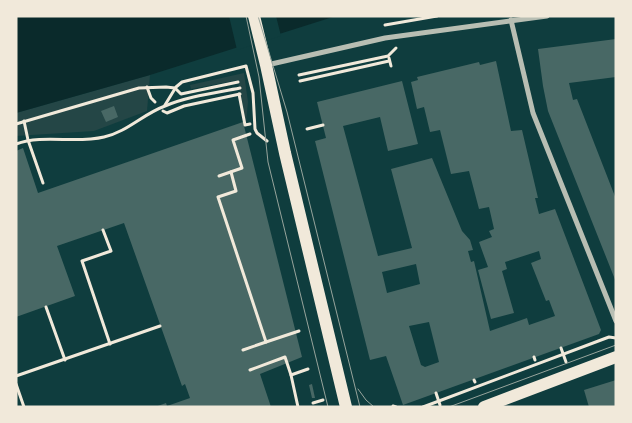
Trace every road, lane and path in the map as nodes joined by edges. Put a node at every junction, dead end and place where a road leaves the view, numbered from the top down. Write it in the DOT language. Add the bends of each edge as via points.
graph roads {
  1 [pos="254,16"];
  2 [pos="437,16"];
  3 [pos="547,16"];
  4 [pos="511,20"];
  5 [pos="382,26"];
  6 [pos="388,55"];
  7 [pos="265,59"];
  8 [pos="390,66"];
  9 [pos="299,75"];
  10 [pos="300,80"];
  11 [pos="238,82"];
  12 [pos="147,87"];
  13 [pos="175,88"];
  14 [pos="240,88"];
  15 [pos="154,102"];
  16 [pos="164,106"];
  17 [pos="163,111"];
  18 [pos="24,121"];
  19 [pos="16,124"];
  20 [pos="250,124"];
  21 [pos="323,125"];
  22 [pos="306,130"];
  23 [pos="250,134"];
  24 [pos="28,140"];
  25 [pos="16,144"];
  26 [pos="284,153"];
  27 [pos="231,172"];
  28 [pos="219,176"];
  29 [pos="43,183"];
  30 [pos="103,230"];
  31 [pos="46,307"];
  32 [pos="616,322"];
  33 [pos="160,326"];
  34 [pos="299,331"];
  35 [pos="616,338"];
  36 [pos="266,342"];
  37 [pos="110,344"];
  38 [pos="243,350"];
  39 [pos="616,358"];
  40 [pos="64,360"];
  41 [pos="308,369"];
  42 [pos="250,370"];
  43 [pos="291,375"];
  44 [pos="16,376"];
  45 [pos="16,384"];
  46 [pos="436,394"];
  47 [pos="323,400"];
  48 [pos="313,403"];
  49 [pos="439,403"];
  50 [pos="24,407"];
  51 [pos="298,407"];
  52 [pos="346,407"];
  53 [pos="423,407"];
  54 [pos="484,407"];
  1 -- 7 [label="main road"];
  2 -- 5 [label="path"];
  3 -- 4 [label="street"];
  4 -- 7 [label="street"];
  4 -- 32 [label="street" via="533,112"];
  6 -- 8 [label="path"];
  6 -- 9 [label="path"];
  6 -- 10 [label="path"];
  7 -- 26 [label="main road"];
  11 -- 13 [label="path" via="182,95"];
  12 -- 13 [label="path"];
  12 -- 15 [label="path"];
  12 -- 18 [label="path"];
  13 -- 16 [label="path"];
  13 -- 26 [label="path" via="188,80 246,66 253,93 255,129"];
  14 -- 16 [label="path"];
  16 -- 24 [label="path" via="124,130 102,138"];
  17 -- 20 [label="path" via="167,113 184,105 240,94 246,125"];
  18 -- 19 [label="path"];
  18 -- 24 [label="path"];
  21 -- 22 [label="path"];
  23 -- 27 [label="path" via="233,140 242,168"];
  24 -- 25 [label="path"];
  24 -- 29 [label="path"];
  26 -- 52 [label="main road"];
  27 -- 28 [label="path"];
  27 -- 36 [label="path" via="236,191 218,197"];
  30 -- 37 [label="path" via="111,251 82,261"];
  31 -- 40 [label="path"];
  33 -- 37 [label="path"];
  34 -- 36 [label="path"];
  35 -- 49 [label="path" via="609,337"];
  36 -- 38 [label="path"];
  37 -- 40 [label="path"];
  39 -- 54 [label="main road"];
  40 -- 44 [label="path"];
  41 -- 43 [label="path"];
  42 -- 43 [label="path" via="285,357"];
  43 -- 51 [label="path"];
  45 -- 50 [label="path"];
  46 -- 49 [label="path"];
  47 -- 48 [label="path"];
  49 -- 53 [label="path"];
}
